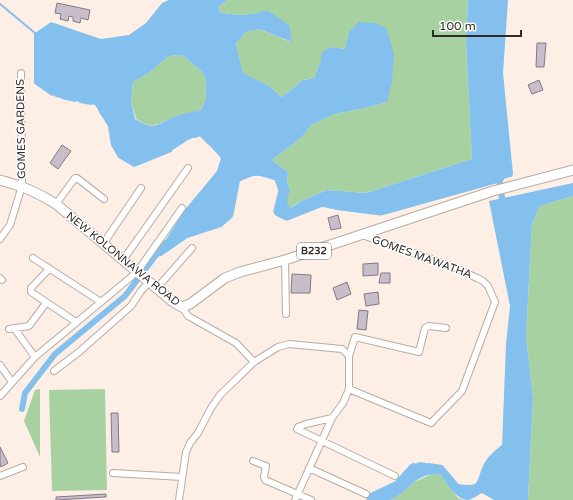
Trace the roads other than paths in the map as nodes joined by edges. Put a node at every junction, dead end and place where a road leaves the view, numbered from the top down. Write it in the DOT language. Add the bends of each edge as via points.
graph roads {
  1 [pos="20,73"];
  2 [pos="188,168"];
  3 [pos="573,170"];
  4 [pos="0,180"];
  5 [pos="22,186"];
  6 [pos="141,188"];
  7 [pos="104,199"];
  8 [pos="56,204"];
  9 [pos="182,208"];
  10 [pos="360,234"];
  11 [pos="0,239"];
  12 [pos="103,244"];
  13 [pos="192,248"];
  14 [pos="33,258"];
  15 [pos="123,260"];
  16 [pos="285,260"];
  17 [pos="49,269"];
  18 [pos="138,273"];
  19 [pos="151,284"];
  20 [pos="101,302"];
  21 [pos="46,303"];
  22 [pos="182,307"];
  23 [pos="286,314"];
  24 [pos="76,322"];
  25 [pos="446,328"];
  26 [pos="348,356"];
  27 [pos="35,357"];
  28 [pos="254,362"];
  29 [pos="0,365"];
  30 [pos="54,371"];
  31 [pos="2,374"];
  32 [pos="12,382"];
  33 [pos="348,389"];
  34 [pos="0,396"];
  35 [pos="332,418"];
  36 [pos="322,441"];
  37 [pos="253,461"];
  38 [pos="23,467"];
  39 [pos="309,468"];
  40 [pos="113,473"];
  41 [pos="0,476"];
  42 [pos="395,476"];
  43 [pos="182,477"];
  44 [pos="366,494"];
  45 [pos="297,497"];
  46 [pos="179,500"];
  47 [pos="311,500"];
  1 -- 5 [label="street, GOMES GARDENS"];
  2 -- 15 [label="street"];
  3 -- 10 [label="main road, NEW KOLONNAWA ROAD / B232" via="493,191"];
  4 -- 5 [label="main road, NEW KOLONNAWA ROAD"];
  5 -- 8 [label="main road, NEW KOLONNAWA ROAD"];
  5 -- 11 [label="street, GOMES GARDENS" via="10,225"];
  6 -- 12 [label="street"];
  7 -- 8 [label="street" via="75,178"];
  8 -- 12 [label="main road, NEW KOLONNAWA ROAD"];
  9 -- 18 [label="street"];
  10 -- 16 [label="main road, NEW KOLONNAWA ROAD / B232"];
  10 -- 33 [label="street, GOMES MAWATHA" via="451,266 483,281 495,302 462,391 431,423"];
  12 -- 15 [label="main road, NEW KOLONNAWA ROAD"];
  13 -- 19 [label="street"];
  14 -- 17 [label="street"];
  15 -- 18 [label="main road, NEW KOLONNAWA ROAD"];
  16 -- 22 [label="main road, NEW KOLONNAWA ROAD / B232" via="225,278"];
  16 -- 23 [label="street"];
  17 -- 20 [label="street"];
  17 -- 21 [label="street" via="31,288 31,292"];
  18 -- 19 [label="main road, NEW KOLONNAWA ROAD"];
  18 -- 20 [label="street"];
  19 -- 22 [label="main road, NEW KOLONNAWA ROAD"];
  19 -- 30 [label="street" via="141,291 131,306 80,352"];
  20 -- 24 [label="street"];
  21 -- 24 [label="street"];
  21 -- 27 [label="street" via="29,326 12,329"];
  22 -- 28 [label="street" via="188,316 236,343"];
  24 -- 27 [label="street"];
  25 -- 26 [label="street" via="425,328 419,352 355,337"];
  26 -- 28 [label="street" via="342,349 289,344 278,346"];
  26 -- 33 [label="street"];
  27 -- 32 [label="street"];
  28 -- 43 [label="street" via="220,395 211,408 186,452"];
  29 -- 31 [label="street"];
  31 -- 32 [label="street"];
  32 -- 34 [label="street"];
  33 -- 35 [label="street" via="343,403"];
  35 -- 36 [label="street"];
  35 -- 36 [label="street" via="296,429"];
  36 -- 39 [label="street"];
  36 -- 42 [label="street"];
  37 -- 45 [label="street" via="266,466 265,480"];
  38 -- 41 [label="street"];
  39 -- 44 [label="street"];
  39 -- 45 [label="street"];
  40 -- 43 [label="street"];
  43 -- 46 [label="street"];
  45 -- 47 [label="street"];
}
